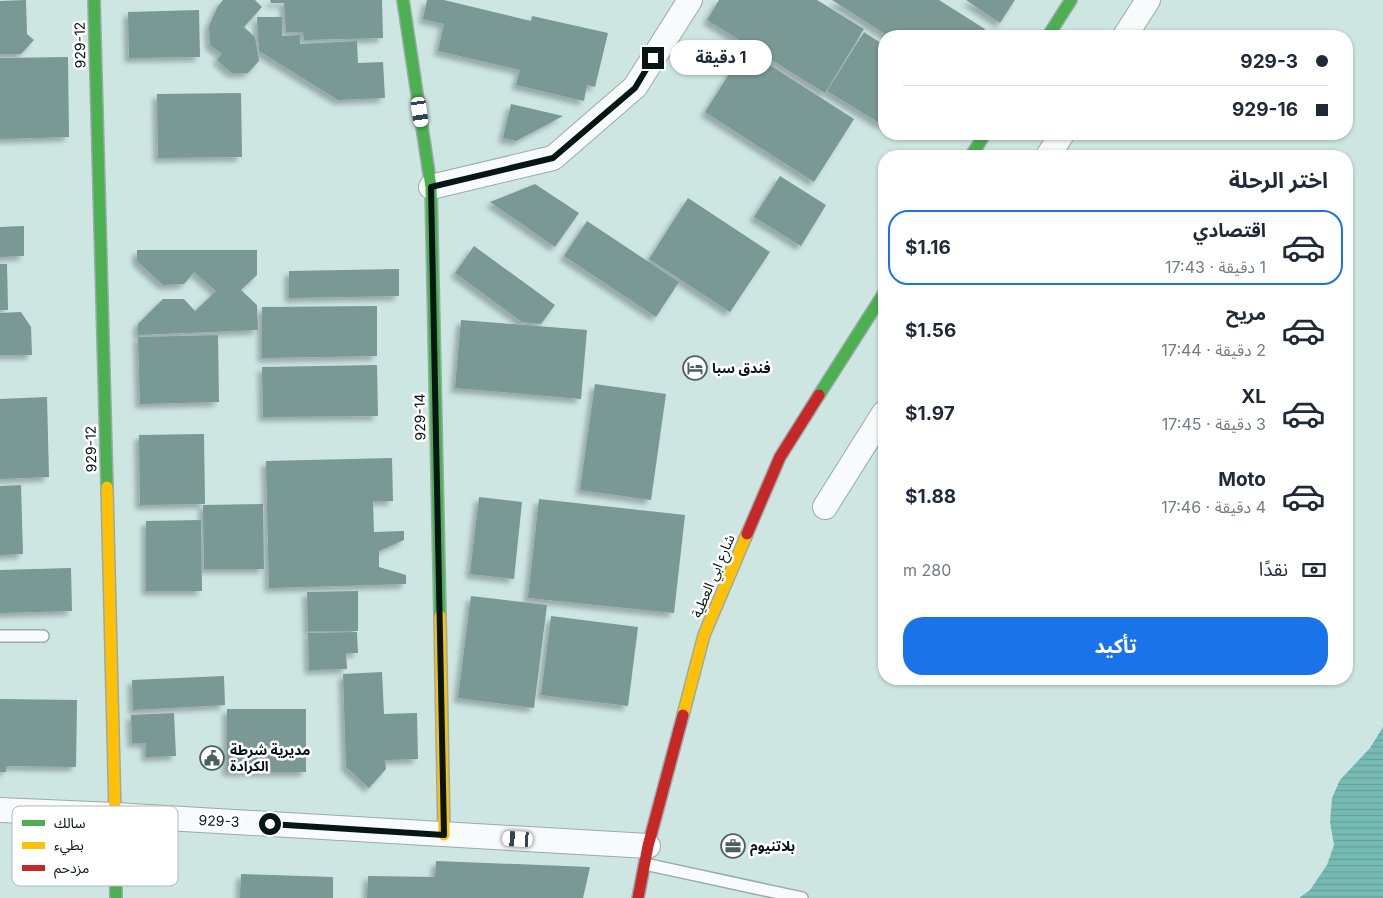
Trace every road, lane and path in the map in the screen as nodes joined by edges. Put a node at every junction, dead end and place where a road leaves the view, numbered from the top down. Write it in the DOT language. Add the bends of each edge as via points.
graph roads {
  1 [pos="94,0"];
  2 [pos="403,0"];
  3 [pos="690,0"];
  4 [pos="1072,0"];
  5 [pos="1148,0"];
  6 [pos="1052,30"];
  7 [pos="1129,30"];
  8 [pos="431,187"];
  9 [pos="878,302"];
  10 [pos="878,423"];
  11 [pos="825,507"];
  12 [pos="0,636"];
  13 [pos="42,636"];
  14 [pos="115,806"];
  15 [pos="178,819"];
  16 [pos="444,835"];
  17 [pos="646,855"];
  18 [pos="638,898"];
  19 [pos="802,898"];
  1 -- 14 [label="street, 929-12"];
  2 -- 8 [label="street, 929-14"];
  3 -- 8 [label="street" via="635,88 553,158"];
  4 -- 6 [label="street"];
  5 -- 7 [label="street"];
  8 -- 16 [label="street, 929-14"];
  9 -- 17 [label="street, شارع ابي العطية" via="780,457 704,635"];
  10 -- 11 [label="street"];
  12 -- 13 [label="lane"];
  15 -- 16 [label="street, 929-3"];
  16 -- 17 [label="street, 929-3"];
  17 -- 18 [label="street, شارع ابي العطية"];
  17 -- 19 [label="lane"];
}
